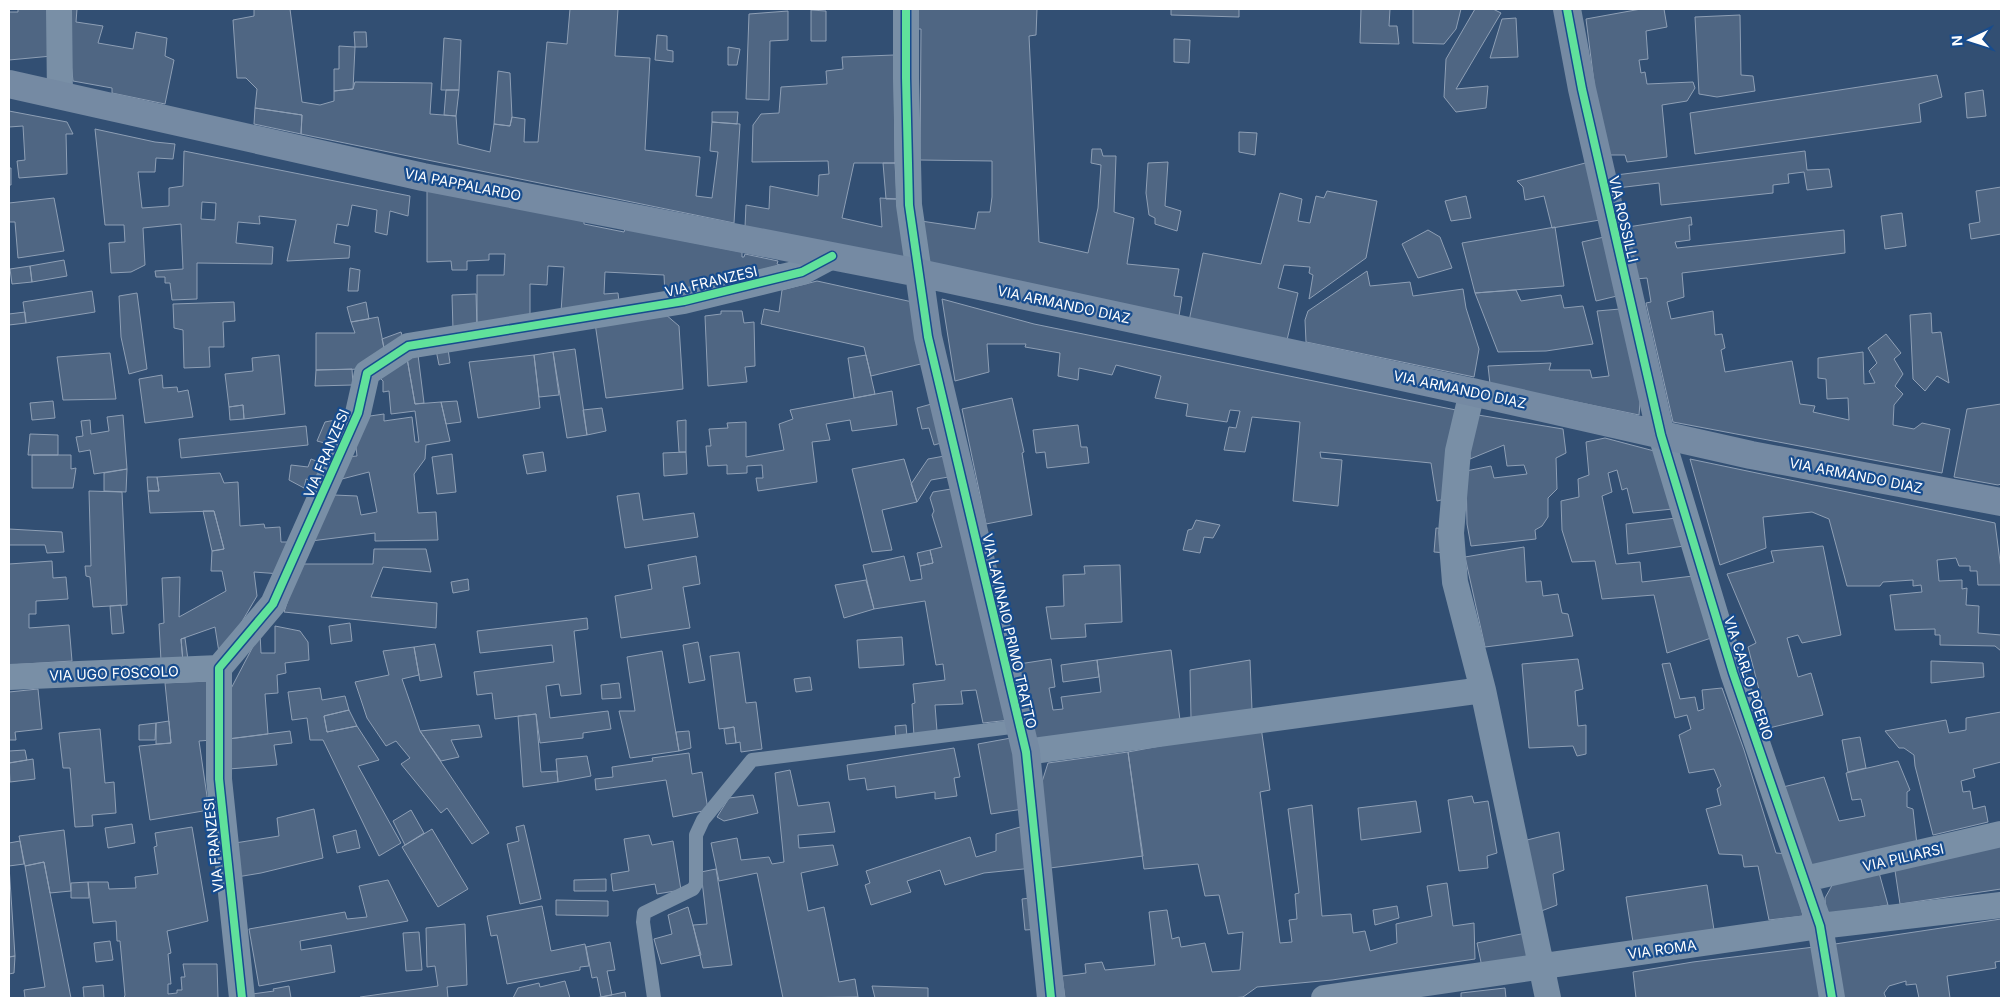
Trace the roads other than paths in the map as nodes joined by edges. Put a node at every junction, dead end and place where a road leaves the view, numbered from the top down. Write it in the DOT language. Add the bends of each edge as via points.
graph roads {
  1 [pos="59,9"];
  2 [pos="906,9"];
  3 [pos="1567,9"];
  4 [pos="9,84"];
  5 [pos="60,96"];
  6 [pos="832,256"];
  7 [pos="919,273"];
  8 [pos="1472,392"];
  9 [pos="1661,434"];
  10 [pos="2001,502"];
  11 [pos="219,668"];
  12 [pos="9,677"];
  13 [pos="1483,690"];
  14 [pos="1023,739"];
  15 [pos="2001,834"];
  16 [pos="1805,879"];
  17 [pos="2001,905"];
  18 [pos="1820,926"];
  19 [pos="1541,967"];
  20 [pos="242,998"];
  21 [pos="654,998"];
  22 [pos="1051,998"];
  23 [pos="1324,998"];
  24 [pos="1548,998"];
  25 [pos="1832,998"];
  1 -- 5 [label="street"];
  2 -- 7 [label="street" via="909,205"];
  3 -- 9 [label="main road, VIA ROSSILLI" via="1582,89"];
  4 -- 5 [label="main road, VIA PAPPALARDO"];
  5 -- 6 [label="main road, VIA PAPPALARDO" via="423,176"];
  6 -- 7 [label="main road, VIA PAPPALARDO"];
  6 -- 11 [label="street, VIA FRANZESI" via="802,272 684,301 408,346 367,373 358,413 273,604"];
  7 -- 8 [label="main road, VIA ARMANDO DIAZ"];
  7 -- 14 [label="main road, VIA LAVINAIO PRIMO TRATTO" via="928,337"];
  8 -- 9 [label="main road, VIA ARMANDO DIAZ"];
  8 -- 13 [label="street" via="1458,451 1451,533 1455,582"];
  9 -- 10 [label="main road, VIA ARMANDO DIAZ" via="1751,455"];
  9 -- 16 [label="street, VIA CARLO POERIO" via="1733,673"];
  11 -- 12 [label="street, VIA UGO FOSCOLO"];
  11 -- 20 [label="street, VIA FRANZESI" via="219,779"];
  13 -- 14 [label="street"];
  13 -- 19 [label="street"];
  14 -- 21 [label="lane" via="752,760 704,820 696,835 696,884 693,890 644,913"];
  14 -- 22 [label="main road, VIA LAVINAIO PRIMO TRATTO"];
  15 -- 16 [label="street, VIA PILIARSI"];
  16 -- 18 [label="street, VIA CARLO POERIO"];
  17 -- 18 [label="street, VIA ROMA"];
  18 -- 19 [label="street, VIA ROMA"];
  18 -- 25 [label="street, VIA CARLO POERIO"];
  19 -- 23 [label="street, VIA ROMA"];
  19 -- 24 [label="street"];
}
